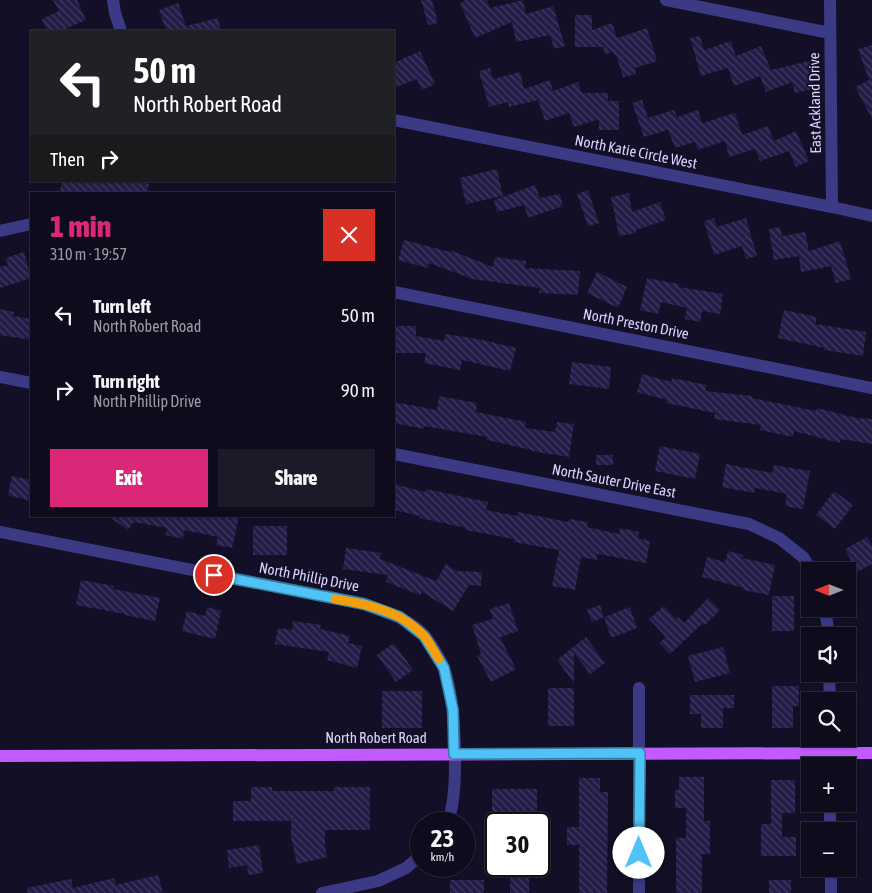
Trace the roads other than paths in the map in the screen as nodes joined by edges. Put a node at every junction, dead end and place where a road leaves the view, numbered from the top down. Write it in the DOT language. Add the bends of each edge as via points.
graph roads {
  1 [pos="113,0"];
  2 [pos="666,0"];
  3 [pos="830,0"];
  4 [pos="122,30"];
  5 [pos="830,33"];
  6 [pos="395,120"];
  7 [pos="832,207"];
  8 [pos="872,216"];
  9 [pos="30,224"];
  10 [pos="0,231"];
  11 [pos="395,292"];
  12 [pos="0,377"];
  13 [pos="30,383"];
  14 [pos="872,388"];
  15 [pos="395,454"];
  16 [pos="0,532"];
  17 [pos="806,562"];
  18 [pos="639,688"];
  19 [pos="640,753"];
  20 [pos="872,753"];
  21 [pos="454,754"];
  22 [pos="0,756"];
  23 [pos="848,757"];
  24 [pos="801,759"];
  25 [pos="450,812"];
  26 [pos="410,865"];
  27 [pos="831,877"];
  28 [pos="322,893"];
  29 [pos="639,893"];
  30 [pos="831,893"];
  1 -- 4 [label="street"];
  2 -- 5 [label="street"];
  3 -- 5 [label="street, East Ackland Drive"];
  5 -- 7 [label="street, East Ackland Drive"];
  6 -- 7 [label="street, North Katie Circle West"];
  7 -- 8 [label="street, North Katie Circle West"];
  9 -- 10 [label="street"];
  11 -- 14 [label="street, North Preston Drive"];
  12 -- 13 [label="street"];
  15 -- 17 [label="street, North Sauter Drive East" via="749,524 779,538"];
  16 -- 21 [label="street, North Phillip Drive" via="364,604 400,617 424,636 444,668 453,710"];
  18 -- 19 [label="street"];
  19 -- 21 [label="main road, North Robert Road"];
  19 -- 24 [label="main road, North Robert Road"];
  19 -- 29 [label="street"];
  20 -- 23 [label="main road, North Robert Road"];
  21 -- 22 [label="main road, North Robert Road"];
  21 -- 25 [label="street, North Phillip Drive" via="454,793"];
  26 -- 28 [label="street" via="378,881"];
  27 -- 30 [label="street"];
}
